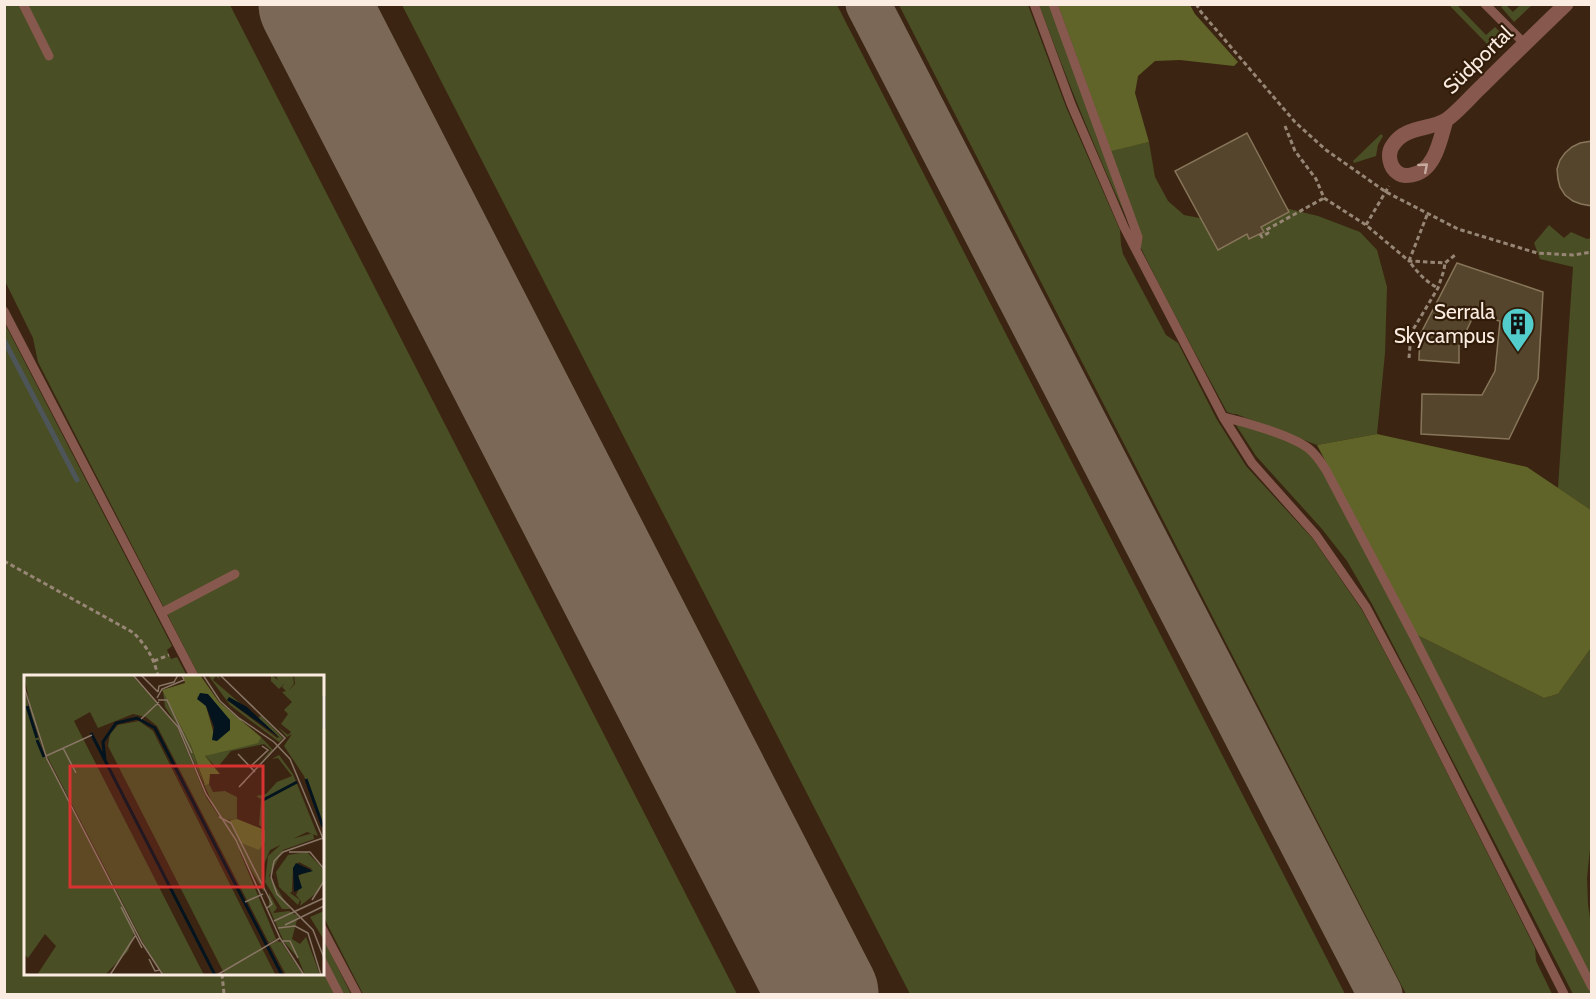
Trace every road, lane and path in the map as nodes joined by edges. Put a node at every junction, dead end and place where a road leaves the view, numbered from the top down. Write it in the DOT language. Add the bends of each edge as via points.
graph roads {
  1 [pos="23,4"];
  2 [pos="1034,4"];
  3 [pos="1053,4"];
  4 [pos="1196,4"];
  5 [pos="1566,4"];
  6 [pos="1490,6"];
  7 [pos="1525,44"];
  8 [pos="49,56"];
  9 [pos="1446,120"];
  10 [pos="1285,126"];
  11 [pos="1390,183"];
  12 [pos="1386,192"];
  13 [pos="1324,198"];
  14 [pos="1427,215"];
  15 [pos="1366,225"];
  16 [pos="1260,234"];
  17 [pos="1136,250"];
  18 [pos="1592,252"];
  19 [pos="1455,255"];
  20 [pos="1409,261"];
  21 [pos="1445,262"];
  22 [pos="1438,288"];
  23 [pos="4,311"];
  24 [pos="1409,358"];
  25 [pos="1223,417"];
  26 [pos="4,561"];
  27 [pos="235,574"];
  28 [pos="161,613"];
  29 [pos="180,650"];
  30 [pos="169,655"];
  31 [pos="154,661"];
  32 [pos="158,675"];
  33 [pos="193,675"];
  34 [pos="324,933"];
  35 [pos="324,966"];
  36 [pos="222,975"];
  37 [pos="1592,987"];
  38 [pos="224,994"];
  39 [pos="339,994"];
  40 [pos="357,994"];
  41 [pos="1564,994"];
  1 -- 8 [label="lane"];
  2 -- 17 [label="lane" via="1071,104"];
  3 -- 17 [label="lane" via="1138,237"];
  4 -- 12 [label="path" via="1295,122 1326,150"];
  5 -- 7 [label="street, Südportal"];
  6 -- 7 [label="lane"];
  7 -- 9 [label="street, Südportal"];
  10 -- 13 [label="path" via="1295,151 1316,179"];
  11 -- 12 [label="path"];
  12 -- 14 [label="path"];
  12 -- 15 [label="path"];
  13 -- 15 [label="path"];
  13 -- 16 [label="path" via="1266,230 1268,233 1262,237"];
  14 -- 18 [label="path" via="1458,230 1537,254"];
  14 -- 20 [label="path"];
  15 -- 20 [label="path"];
  17 -- 25 [label="lane"];
  19 -- 21 [label="path"];
  20 -- 21 [label="path"];
  20 -- 22 [label="path" via="1426,281"];
  21 -- 22 [label="path"];
  22 -- 24 [label="path" via="1410,333"];
  23 -- 28 [label="lane"];
  25 -- 37 [label="lane" via="1302,444 1317,456"];
  25 -- 41 [label="lane" via="1252,462 1316,535 1366,607"];
  26 -- 31 [label="path" via="134,633"];
  27 -- 28 [label="lane"];
  28 -- 29 [label="lane"];
  29 -- 30 [label="lane"];
  29 -- 33 [label="lane"];
  30 -- 31 [label="path"];
  31 -- 32 [label="path"];
  34 -- 40 [label="lane"];
  35 -- 39 [label="lane"];
  36 -- 38 [label="path"];
}
